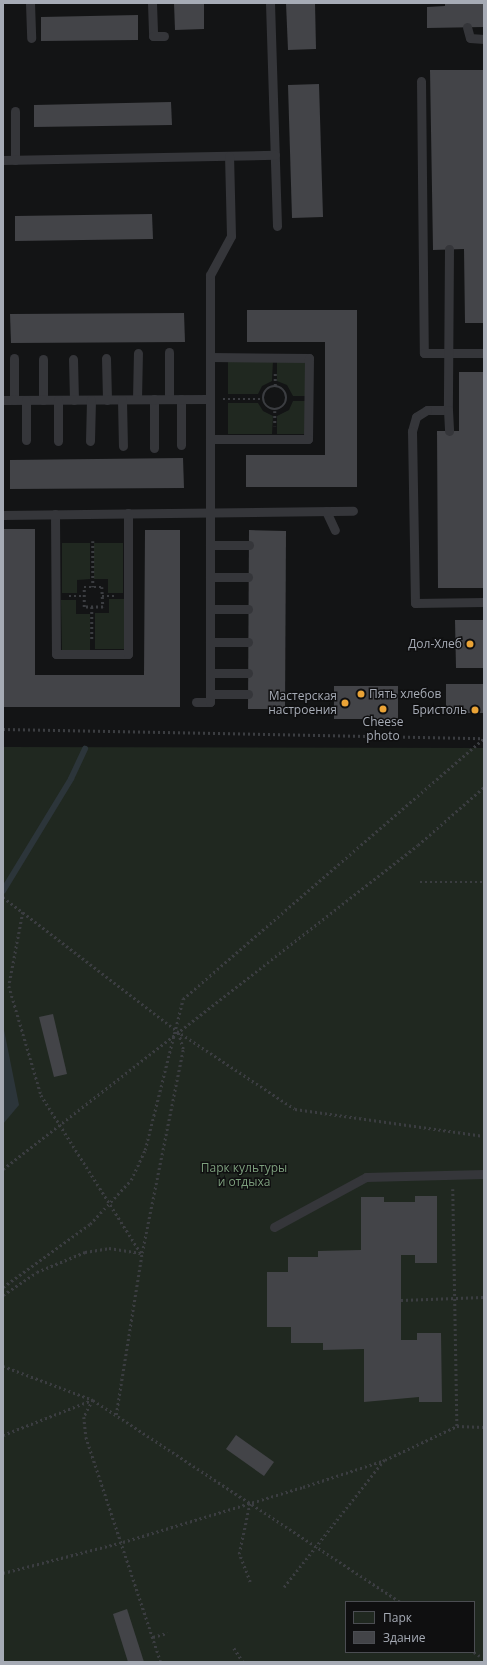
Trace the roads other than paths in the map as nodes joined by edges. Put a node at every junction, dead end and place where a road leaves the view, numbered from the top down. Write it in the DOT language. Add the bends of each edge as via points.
graph roads {
  1 [pos="30,3"];
  2 [pos="152,3"];
  3 [pos="270,3"];
  4 [pos="467,27"];
  5 [pos="164,36"];
  6 [pos="31,38"];
  7 [pos="484,39"];
  8 [pos="421,81"];
  9 [pos="15,111"];
  10 [pos="275,155"];
  11 [pos="229,156"];
  12 [pos="3,160"];
  13 [pos="15,160"];
  14 [pos="277,226"];
  15 [pos="449,249"];
  16 [pos="169,352"];
  17 [pos="138,353"];
  18 [pos="448,353"];
  19 [pos="484,353"];
  20 [pos="210,357"];
  21 [pos="14,358"];
  22 [pos="106,358"];
  23 [pos="43,359"];
  24 [pos="73,359"];
  25 [pos="137,399"];
  26 [pos="154,399"];
  27 [pos="169,399"];
  28 [pos="181,399"];
  29 [pos="210,399"];
  30 [pos="3,400"];
  31 [pos="14,400"];
  32 [pos="26,400"];
  33 [pos="43,400"];
  34 [pos="58,400"];
  35 [pos="74,400"];
  36 [pos="91,400"];
  37 [pos="107,400"];
  38 [pos="122,400"];
  39 [pos="448,410"];
  40 [pos="449,431"];
  41 [pos="210,439"];
  42 [pos="26,440"];
  43 [pos="58,440"];
  44 [pos="90,441"];
  45 [pos="181,445"];
  46 [pos="123,446"];
  47 [pos="154,448"];
  48 [pos="326,511"];
  49 [pos="353,511"];
  50 [pos="210,512"];
  51 [pos="128,513"];
  52 [pos="55,514"];
  53 [pos="3,515"];
  54 [pos="335,530"];
  55 [pos="210,545"];
  56 [pos="249,545"];
  57 [pos="210,577"];
  58 [pos="248,577"];
  59 [pos="484,602"];
  60 [pos="210,609"];
  61 [pos="248,609"];
  62 [pos="210,642"];
  63 [pos="248,642"];
  64 [pos="210,673"];
  65 [pos="248,673"];
  66 [pos="210,694"];
  67 [pos="248,694"];
  68 [pos="196,702"];
  69 [pos="484,1174"];
  70 [pos="274,1227"];
  1 -- 6 [label="lane"];
  2 -- 5 [label="lane" via="152,36"];
  3 -- 10 [label="lane"];
  4 -- 7 [label="lane" via="470,38"];
  8 -- 18 [label="lane" via="424,353"];
  9 -- 13 [label="lane"];
  10 -- 11 [label="lane"];
  10 -- 14 [label="lane"];
  11 -- 13 [label="lane"];
  11 -- 20 [label="lane" via="230,236 210,275"];
  12 -- 13 [label="lane"];
  15 -- 18 [label="lane"];
  16 -- 27 [label="lane"];
  17 -- 25 [label="lane"];
  18 -- 19 [label="lane"];
  18 -- 39 [label="lane"];
  20 -- 29 [label="lane"];
  20 -- 41 [label="lane" via="308,358 308,439"];
  21 -- 31 [label="lane"];
  22 -- 37 [label="lane"];
  23 -- 33 [label="lane"];
  24 -- 35 [label="lane"];
  25 -- 26 [label="lane"];
  25 -- 38 [label="lane"];
  26 -- 27 [label="lane"];
  26 -- 47 [label="lane"];
  27 -- 28 [label="lane"];
  28 -- 29 [label="lane"];
  28 -- 45 [label="lane"];
  29 -- 41 [label="lane"];
  30 -- 31 [label="lane"];
  31 -- 32 [label="lane"];
  32 -- 33 [label="lane"];
  32 -- 42 [label="lane"];
  33 -- 34 [label="lane"];
  34 -- 35 [label="lane"];
  34 -- 43 [label="lane"];
  35 -- 36 [label="lane"];
  36 -- 37 [label="lane"];
  36 -- 44 [label="lane"];
  37 -- 38 [label="lane"];
  38 -- 46 [label="lane"];
  39 -- 40 [label="lane"];
  39 -- 59 [label="lane" via="427,410 416,417 412,431 415,603"];
  41 -- 50 [label="lane"];
  48 -- 49 [label="lane"];
  48 -- 50 [label="lane"];
  48 -- 54 [label="lane"];
  50 -- 51 [label="lane"];
  50 -- 55 [label="lane"];
  51 -- 52 [label="lane"];
  51 -- 52 [label="lane" via="128,654 56,654"];
  52 -- 53 [label="lane"];
  55 -- 56 [label="lane"];
  55 -- 57 [label="lane"];
  57 -- 58 [label="lane"];
  57 -- 60 [label="lane"];
  60 -- 61 [label="lane"];
  60 -- 62 [label="lane"];
  62 -- 63 [label="lane"];
  62 -- 64 [label="lane"];
  64 -- 65 [label="lane"];
  64 -- 66 [label="lane"];
  66 -- 67 [label="lane"];
  66 -- 68 [label="lane" via="210,702"];
  69 -- 70 [label="lane" via="366,1177"];
}
